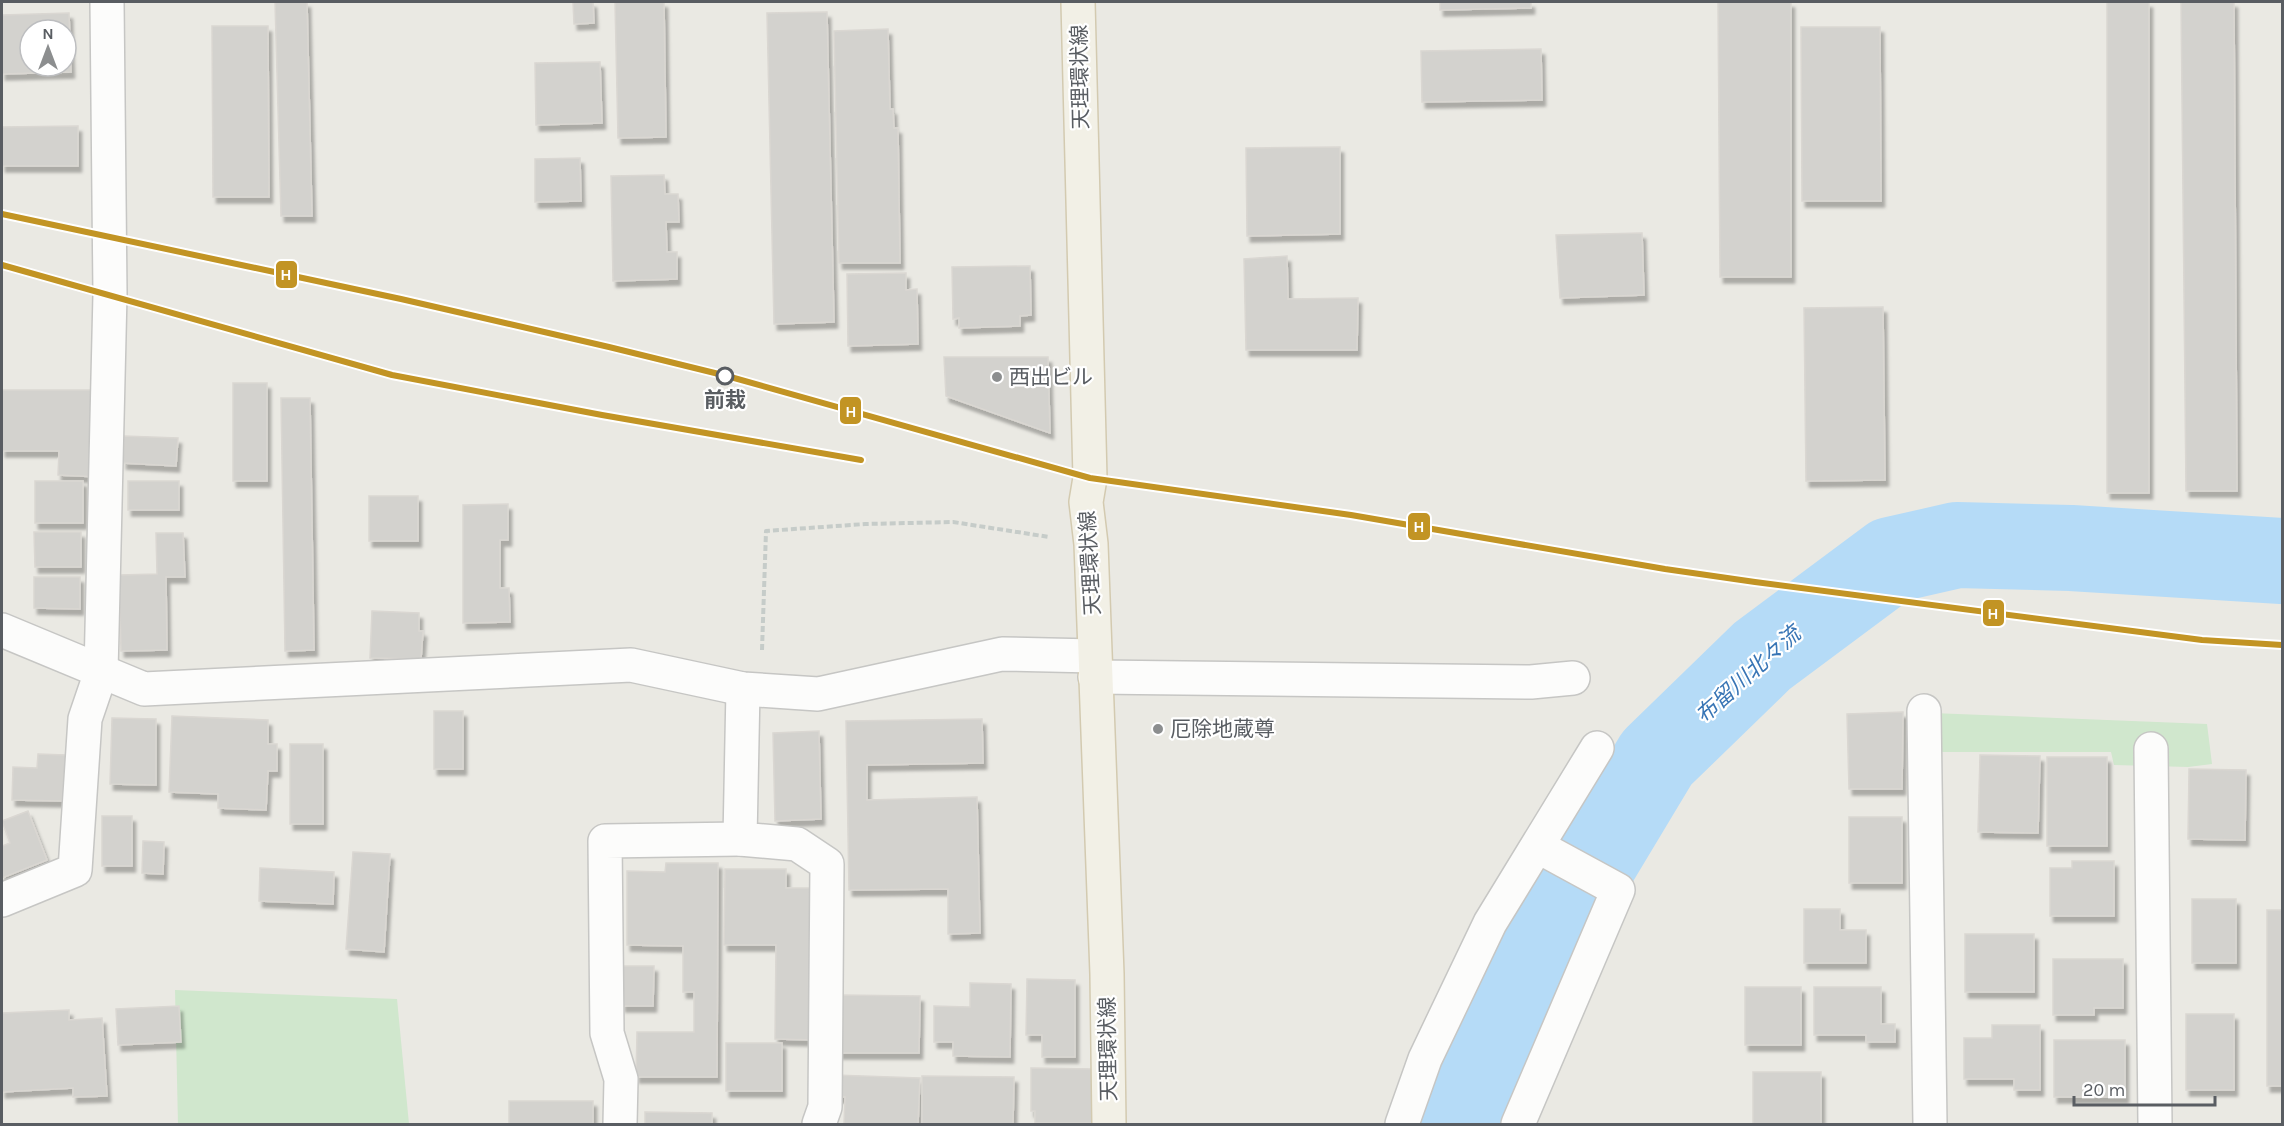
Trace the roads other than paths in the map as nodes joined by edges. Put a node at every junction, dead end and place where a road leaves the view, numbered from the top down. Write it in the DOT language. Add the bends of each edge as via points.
graph roads {
  1 [pos="107,2"];
  2 [pos="1078,2"];
  3 [pos="2,630"];
  4 [pos="1094,667"];
  5 [pos="101,672"];
  6 [pos="1573,678"];
  7 [pos="752,689"];
  8 [pos="1924,711"];
  9 [pos="1597,748"];
  10 [pos="2151,748"];
  11 [pos="740,839"];
  12 [pos="1539,847"];
  13 [pos="2,900"];
  14 [pos="620,1125"];
  15 [pos="819,1125"];
  16 [pos="1108,1125"];
  17 [pos="1402,1125"];
  18 [pos="1518,1125"];
  19 [pos="1930,1125"];
  20 [pos="2156,1125"];
  1 -- 5 [label="street" via="110,294"];
  2 -- 4 [label="main road, 天理環状線" via="1090,478 1086,502"];
  3 -- 5 [label="street"];
  4 -- 6 [label="street" via="1531,682"];
  4 -- 7 [label="street" via="1002,654 818,694"];
  4 -- 16 [label="main road, 天理環状線" via="1107,974"];
  5 -- 7 [label="street" via="144,689 631,665"];
  5 -- 13 [label="street" via="85,719 75,870"];
  7 -- 11 [label="street"];
  8 -- 19 [label="street"];
  9 -- 12 [label="street"];
  10 -- 20 [label="street"];
  11 -- 14 [label="street" via="605,841 607,1033 621,1079"];
  11 -- 15 [label="street" via="797,844 827,864 825,1107"];
  12 -- 17 [label="street" via="1490,923 1425,1059"];
  12 -- 18 [label="street" via="1618,890"];
}
